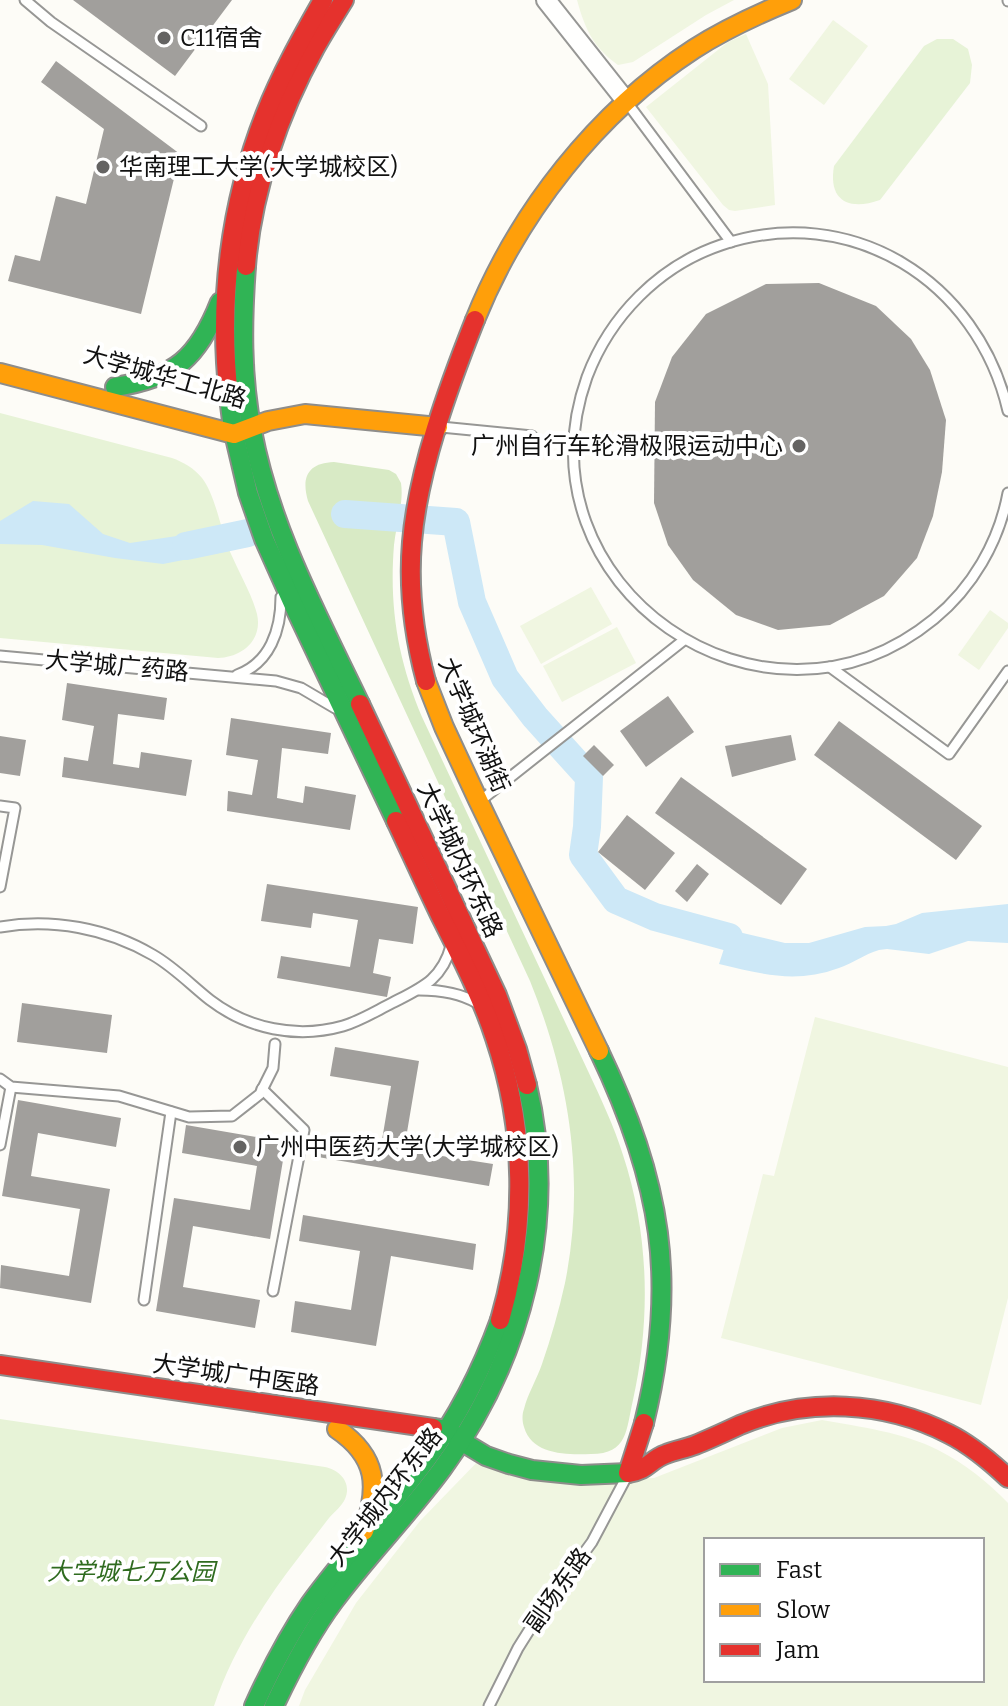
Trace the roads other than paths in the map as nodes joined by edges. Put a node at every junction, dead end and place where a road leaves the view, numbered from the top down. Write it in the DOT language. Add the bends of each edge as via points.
graph roads {
  1 [pos="25,0"];
  2 [pos="323,0"];
  3 [pos="344,0"];
  4 [pos="546,0"];
  5 [pos="792,0"];
  6 [pos="626,101"];
  7 [pos="201,126"];
  8 [pos="731,242"];
  9 [pos="226,285"];
  10 [pos="0,357"];
  11 [pos="0,373"];
  12 [pos="115,387"];
  13 [pos="1008,411"];
  14 [pos="239,426"];
  15 [pos="438,427"];
  16 [pos="532,436"];
  17 [pos="1008,493"];
  18 [pos="280,575"];
  19 [pos="684,640"];
  20 [pos="0,656"];
  21 [pos="830,667"];
  22 [pos="1008,671"];
  23 [pos="233,676"];
  24 [pos="349,721"];
  25 [pos="479,801"];
  26 [pos="0,806"];
  27 [pos="0,887"];
  28 [pos="0,927"];
  29 [pos="452,939"];
  30 [pos="419,990"];
  31 [pos="483,1008"];
  32 [pos="275,1044"];
  33 [pos="0,1079"];
  34 [pos="11,1087"];
  35 [pos="262,1089"];
  36 [pos="171,1112"];
  37 [pos="0,1145"];
  38 [pos="273,1291"];
  39 [pos="144,1300"];
  40 [pos="0,1365"];
  41 [pos="0,1380"];
  42 [pos="337,1429"];
  43 [pos="448,1439"];
  44 [pos="634,1472"];
  45 [pos="1008,1478"];
  46 [pos="359,1543"];
  47 [pos="254,1706"];
  48 [pos="274,1706"];
  49 [pos="489,1706"];
  1 -- 7 [label="lane"];
  2 -- 9 [label="main road, 大学城内环东路" via="280,77 250,155"];
  3 -- 14 [label="main road, 大学城内环东路" via="291,94 255,204 242,312"];
  4 -- 6 [label="street"];
  5 -- 6 [label="main road, 大学城环湖街" via="712,38"];
  6 -- 8 [label="lane"];
  6 -- 15 [label="main road, 大学城环湖街" via="542,199 501,263 468,335"];
  8 -- 13 [label="lane" via="814,234 865,245 903,263 941,291 972,326 994,367"];
  8 -- 19 [label="lane" via="672,269 626,310 590,369 576,428 578,489 599,550 638,604"];
  9 -- 12 [label="main road" via="211,324 191,354 164,375"];
  9 -- 14 [label="main road, 大学城内环东路" via="225,353"];
  10 -- 12 [label="main road, 大学城华工北路"];
  11 -- 14 [label="main road, 大学城华工北路"];
  12 -- 14 [label="main road, 大学城华工北路"];
  14 -- 15 [label="main road" via="305,414"];
  14 -- 18 [label="main road, 大学城内环东路" via="252,503"];
  14 -- 43 [label="main road, 大学城内环东路" via="292,561 497,995 532,1107 538,1181 530,1273 507,1353 477,1414"];
  15 -- 16 [label="lane"];
  15 -- 25 [label="main road, 大学城环湖街" via="417,500 412,603 419,660"];
  17 -- 21 [label="lane" via="985,557 949,605 893,646"];
  18 -- 23 [label="lane" via="281,613 269,650"];
  18 -- 24 [label="main road, 大学城内环东路"];
  19 -- 21 [label="lane" via="751,665"];
  19 -- 25 [label="lane"];
  20 -- 23 [label="lane, 大学城广药路"];
  21 -- 22 [label="lane" via="949,754"];
  23 -- 24 [label="lane, 大学城广药路" via="301,688"];
  24 -- 29 [label="main road, 大学城内环东路"];
  25 -- 44 [label="main road, 大学城环湖街" via="614,1086 648,1177 661,1259 662,1320"];
  26 -- 27 [label="lane" via="15,808"];
  28 -- 30 [label="lane" via="59,924 110,935 154,955 223,1009 274,1030 311,1032 345,1025"];
  29 -- 30 [label="lane" via="442,968"];
  29 -- 31 [label="main road, 大学城内环东路"];
  30 -- 31 [label="lane" via="461,996"];
  31 -- 43 [label="main road, 大学城内环东路" via="514,1110 519,1216 513,1269 491,1346"];
  32 -- 35 [label="lane" via="273,1068"];
  33 -- 34 [label="lane"];
  34 -- 36 [label="lane" via="119,1096"];
  34 -- 37 [label="lane"];
  35 -- 36 [label="lane" via="232,1116"];
  35 -- 38 [label="lane" via="304,1130"];
  36 -- 39 [label="lane"];
  40 -- 43 [label="main road, 大学城广中医路"];
  41 -- 42 [label="main road, 大学城广中医路"];
  42 -- 43 [label="main road, 大学城广中医路"];
  42 -- 46 [label="main road" via="363,1451 373,1474 372,1501"];
  43 -- 44 [label="main road, 大学城广中医路" via="552,1473"];
  43 -- 46 [label="main road, 大学城内环东路"];
  43 -- 48 [label="main road, 大学城内环东路" via="442,1469 334,1601"];
  44 -- 45 [label="main road" via="662,1455 750,1421 849,1406 906,1417 949,1433"];
  44 -- 49 [label="lane, 副场东路" via="518,1648"];
  46 -- 47 [label="main road, 大学城内环东路" via="299,1622"];
}
